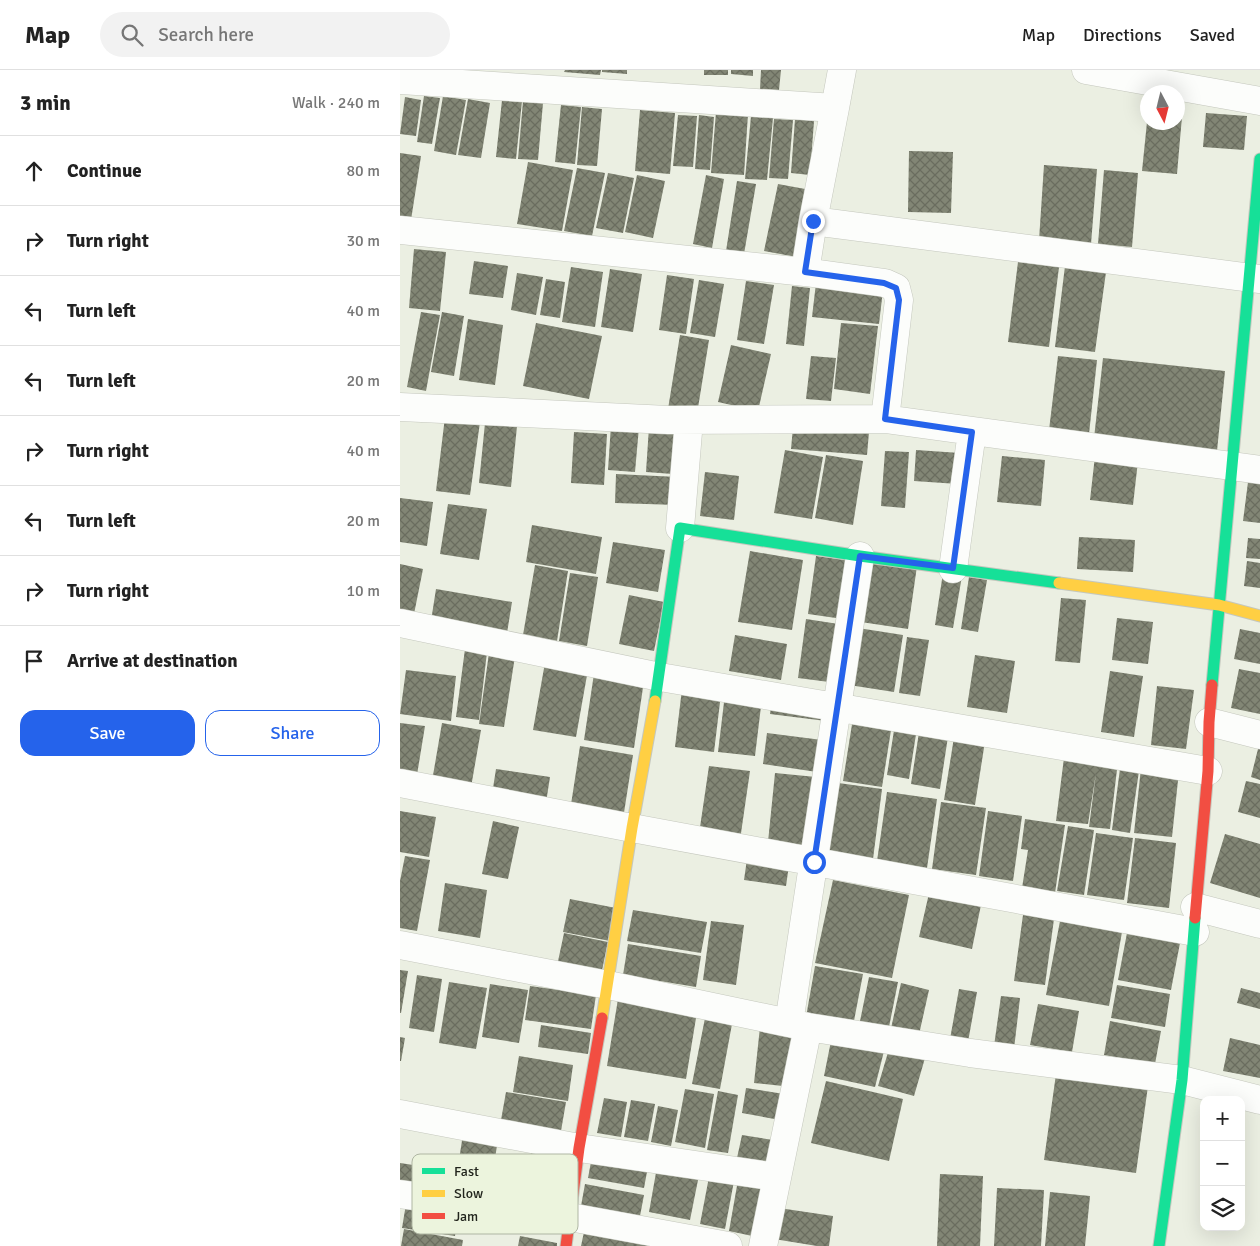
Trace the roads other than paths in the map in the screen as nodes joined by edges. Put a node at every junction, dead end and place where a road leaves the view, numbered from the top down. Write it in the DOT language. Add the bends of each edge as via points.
graph roads {
  1 [pos="842,70"];
  2 [pos="1086,70"];
  3 [pos="494,78"];
  4 [pos="400,80"];
  5 [pos="1260,101"];
  6 [pos="835,108"];
  7 [pos="1260,159"];
  8 [pos="813,221"];
  9 [pos="400,230"];
  10 [pos="805,272"];
  11 [pos="1255,278"];
  12 [pos="400,407"];
  13 [pos="885,419"];
  14 [pos="689,420"];
  15 [pos="972,432"];
  16 [pos="1232,467"];
  17 [pos="1260,470"];
  18 [pos="680,528"];
  19 [pos="860,556"];
  20 [pos="953,568"];
  21 [pos="1219,605"];
  22 [pos="1260,616"];
  23 [pos="400,623"];
  24 [pos="660,677"];
  25 [pos="838,707"];
  26 [pos="1209,722"];
  27 [pos="1260,735"];
  28 [pos="1208,771"];
  29 [pos="400,783"];
  30 [pos="632,828"];
  31 [pos="814,862"];
  32 [pos="1195,920"];
  33 [pos="1260,924"];
  34 [pos="400,945"];
  35 [pos="608,985"];
  36 [pos="798,1025"];
  37 [pos="1182,1080"];
  38 [pos="1260,1100"];
  39 [pos="400,1114"];
  40 [pos="579,1148"];
  41 [pos="578,1156"];
  42 [pos="777,1177"];
  43 [pos="578,1218"];
  44 [pos="728,1246"];
  45 [pos="763,1246"];
  46 [pos="1159,1246"];
  1 -- 6 [label="street"];
  2 -- 5 [label="street"];
  3 -- 4 [label="street"];
  3 -- 6 [label="street"];
  6 -- 8 [label="street"];
  7 -- 11 [label="street"];
  8 -- 10 [label="street"];
  8 -- 11 [label="street"];
  9 -- 10 [label="street"];
  10 -- 13 [label="street" via="884,283 896,288 899,300"];
  11 -- 16 [label="street"];
  12 -- 14 [label="street"];
  13 -- 14 [label="street"];
  13 -- 15 [label="street"];
  14 -- 18 [label="street"];
  15 -- 16 [label="street"];
  15 -- 20 [label="street"];
  16 -- 17 [label="street"];
  16 -- 21 [label="street"];
  18 -- 19 [label="street"];
  18 -- 24 [label="street"];
  19 -- 20 [label="street"];
  19 -- 25 [label="street"];
  20 -- 21 [label="street"];
  21 -- 22 [label="street"];
  21 -- 26 [label="street"];
  23 -- 24 [label="street"];
  24 -- 25 [label="street"];
  24 -- 30 [label="street"];
  25 -- 28 [label="street"];
  25 -- 31 [label="street"];
  26 -- 27 [label="street"];
  26 -- 28 [label="street"];
  28 -- 32 [label="street"];
  29 -- 30 [label="street"];
  30 -- 31 [label="street"];
  30 -- 35 [label="street"];
  31 -- 32 [label="street"];
  31 -- 36 [label="street"];
  32 -- 33 [label="street"];
  32 -- 37 [label="street"];
  34 -- 35 [label="street"];
  35 -- 36 [label="street"];
  35 -- 40 [label="street"];
  36 -- 37 [label="street" via="970,1053"];
  36 -- 42 [label="street"];
  37 -- 38 [label="street"];
  37 -- 46 [label="street"];
  39 -- 40 [label="street"];
  40 -- 41 [label="street"];
  40 -- 42 [label="street"];
  42 -- 45 [label="street"];
  43 -- 44 [label="street"];
}
